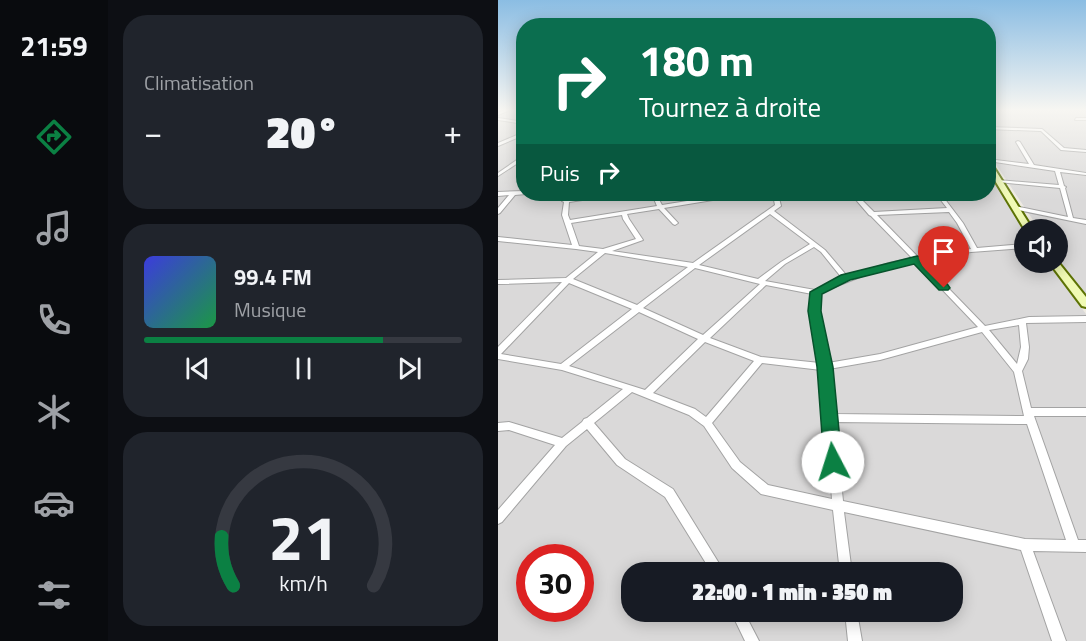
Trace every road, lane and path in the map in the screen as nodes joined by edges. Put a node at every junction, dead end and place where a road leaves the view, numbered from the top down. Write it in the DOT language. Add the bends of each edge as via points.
graph roads {
  1 [pos="1053,140"];
  2 [pos="1018,142"];
  3 [pos="1086,151"];
  4 [pos="516,162"];
  5 [pos="996,162"];
  6 [pos="1033,166"];
  7 [pos="1058,170"];
  8 [pos="1086,174"];
  9 [pos="498,175"];
  10 [pos="996,176"];
  11 [pos="998,180"];
  12 [pos="1063,187"];
  13 [pos="498,194"];
  14 [pos="513,194"];
  15 [pos="516,194"];
  16 [pos="565,201"];
  17 [pos="658,201"];
  18 [pos="692,201"];
  19 [pos="778,201"];
  20 [pos="860,201"];
  21 [pos="944,201"];
  22 [pos="660,206"];
  23 [pos="1015,208"];
  24 [pos="950,210"];
  25 [pos="770,211"];
  26 [pos="498,212"];
  27 [pos="624,212"];
  28 [pos="872,214"];
  29 [pos="1022,219"];
  30 [pos="1071,219"];
  31 [pos="568,222"];
  32 [pos="1086,222"];
  33 [pos="675,223"];
  34 [pos="498,239"];
  35 [pos="814,244"];
  36 [pos="576,247"];
  37 [pos="1014,247"];
  38 [pos="974,249"];
  39 [pos="604,251"];
  40 [pos="917,260"];
  41 [pos="693,266"];
  42 [pos="1062,273"];
  43 [pos="846,278"];
  44 [pos="568,280"];
  45 [pos="498,282"];
  46 [pos="762,282"];
  47 [pos="816,292"];
  48 [pos="1086,304"];
  49 [pos="639,309"];
  50 [pos="1086,320"];
  51 [pos="1022,322"];
  52 [pos="984,330"];
  53 [pos="705,339"];
  54 [pos="498,354"];
  55 [pos="760,360"];
  56 [pos="562,367"];
  57 [pos="825,367"];
  58 [pos="1018,371"];
  59 [pos="631,388"];
  60 [pos="647,394"];
  61 [pos="1086,412"];
  62 [pos="1029,416"];
  63 [pos="829,418"];
  64 [pos="587,422"];
  65 [pos="707,423"];
  66 [pos="498,427"];
  67 [pos="563,443"];
  68 [pos="836,506"];
  69 [pos="498,518"];
  70 [pos="1025,544"];
  71 [pos="1080,546"];
  72 [pos="712,562"];
  73 [pos="844,562"];
  74 [pos="742,622"];
  75 [pos="852,622"];
  76 [pos="752,641"];
  77 [pos="855,641"];
  78 [pos="1059,641"];
  1 -- 3 [label="street" via="1063,149"];
  2 -- 6 [label="street"];
  4 -- 9 [label="street"];
  5 -- 6 [label="street"];
  6 -- 7 [label="street"];
  7 -- 8 [label="street"];
  7 -- 12 [label="street"];
  10 -- 11 [label="street"];
  11 -- 12 [label="street"];
  11 -- 23 [label="street"];
  12 -- 30 [label="street"];
  13 -- 14 [label="street"];
  14 -- 15 [label="street"];
  14 -- 26 [label="street"];
  16 -- 31 [label="street"];
  17 -- 22 [label="street"];
  18 -- 22 [label="street"];
  19 -- 25 [label="street"];
  20 -- 28 [label="street"];
  21 -- 24 [label="street"];
  22 -- 27 [label="street"];
  22 -- 33 [label="street"];
  23 -- 29 [label="street"];
  23 -- 30 [label="street"];
  24 -- 28 [label="street"];
  24 -- 38 [label="street"];
  25 -- 35 [label="street"];
  25 -- 41 [label="street"];
  27 -- 31 [label="street"];
  27 -- 39 [label="street" via="640,240"];
  28 -- 40 [label="street"];
  30 -- 32 [label="street"];
  31 -- 36 [label="street"];
  34 -- 36 [label="street"];
  35 -- 43 [label="street"];
  35 -- 46 [label="street"];
  36 -- 39 [label="street"];
  37 -- 38 [label="street"];
  38 -- 40 [label="street"];
  39 -- 41 [label="street"];
  39 -- 44 [label="street"];
  40 -- 43 [label="street"];
  40 -- 52 [label="street"];
  41 -- 46 [label="street"];
  41 -- 49 [label="street"];
  42 -- 48 [label="street"];
  43 -- 47 [label="street"];
  44 -- 45 [label="street"];
  44 -- 49 [label="street"];
  44 -- 54 [label="street"];
  46 -- 47 [label="street"];
  46 -- 53 [label="street"];
  47 -- 57 [label="street" via="814,311"];
  49 -- 53 [label="street"];
  49 -- 56 [label="street"];
  50 -- 51 [label="street"];
  51 -- 52 [label="street"];
  51 -- 58 [label="street" via="1027,344 1025,360"];
  52 -- 57 [label="street"];
  52 -- 58 [label="street"];
  53 -- 55 [label="street"];
  53 -- 60 [label="street"];
  54 -- 56 [label="street"];
  55 -- 57 [label="street"];
  55 -- 65 [label="street"];
  56 -- 59 [label="street"];
  57 -- 63 [label="street"];
  58 -- 62 [label="street"];
  59 -- 60 [label="street"];
  59 -- 64 [label="street"];
  60 -- 65 [label="street" via="692,412"];
  61 -- 62 [label="street"];
  62 -- 63 [label="street"];
  62 -- 71 [label="street"];
  63 -- 68 [label="street"];
  64 -- 67 [label="street"];
  64 -- 72 [label="street" via="621,462 669,493"];
  65 -- 68 [label="street" via="736,465 765,490"];
  66 -- 67 [label="street" via="509,426"];
  67 -- 69 [label="street"];
  68 -- 70 [label="street"];
  68 -- 73 [label="street"];
  70 -- 71 [label="street"];
  70 -- 78 [label="street"];
  74 -- 76 [label="street"];
  75 -- 77 [label="street"];
}
